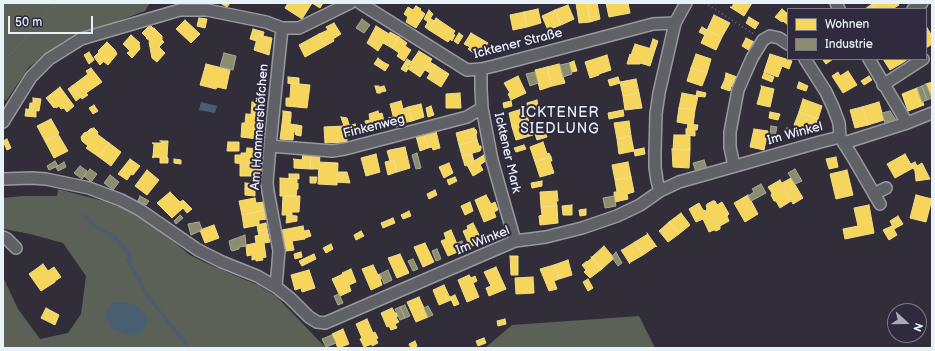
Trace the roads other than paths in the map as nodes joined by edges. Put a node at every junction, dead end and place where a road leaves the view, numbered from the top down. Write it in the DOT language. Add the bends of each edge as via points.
graph roads {
  1 [pos="350,3"];
  2 [pos="360,3"];
  3 [pos="686,3"];
  4 [pos="675,23"];
  5 [pos="282,28"];
  6 [pos="787,43"];
  7 [pos="806,60"];
  8 [pos="869,60"];
  9 [pos="921,60"];
  10 [pos="481,69"];
  11 [pos="883,84"];
  12 [pos="482,108"];
  13 [pos="932,114"];
  14 [pos="4,120"];
  15 [pos="907,123"];
  16 [pos="842,140"];
  17 [pos="270,146"];
  18 [pos="734,166"];
  19 [pos="3,179"];
  20 [pos="886,188"];
  21 [pos="660,191"];
  22 [pos="3,237"];
  23 [pos="515,241"];
  24 [pos="16,248"];
  25 [pos="276,287"];
  1 -- 5 [label="street" via="300,28"];
  2 -- 10 [label="street, Icktener Straße" via="468,70"];
  3 -- 4 [label="street"];
  4 -- 10 [label="street, Icktener Straße" via="653,24"];
  4 -- 21 [label="street" via="656,114 655,167"];
  5 -- 14 [label="street" via="266,22 207,10 180,10 81,39 49,60 32,77"];
  5 -- 17 [label="street, Am Hammershöfchen"];
  6 -- 18 [label="street" via="770,36 763,40 738,90 730,132"];
  7 -- 16 [label="street, Im Winkel" via="826,92 839,123"];
  8 -- 11 [label="street"];
  9 -- 11 [label="street"];
  10 -- 12 [label="street, Icktener Mark"];
  11 -- 15 [label="street"];
  12 -- 17 [label="street, Finkenweg" via="467,117 345,149 332,151"];
  12 -- 23 [label="street, Icktener Mark" via="492,160"];
  13 -- 15 [label="street"];
  15 -- 16 [label="street"];
  16 -- 18 [label="street, Im Winkel"];
  16 -- 20 [label="street, Im Winkel" via="877,199"];
  17 -- 25 [label="street, Am Hammershöfchen" via="267,182 279,251"];
  18 -- 21 [label="street, Im Winkel" via="679,182"];
  19 -- 25 [label="street" via="46,179 89,188 121,200 198,250"];
  21 -- 23 [label="street, Im Winkel" via="617,216 546,237"];
  22 -- 24 [label="street"];
  23 -- 25 [label="street, Im Winkel" via="325,323 309,317"];
}
